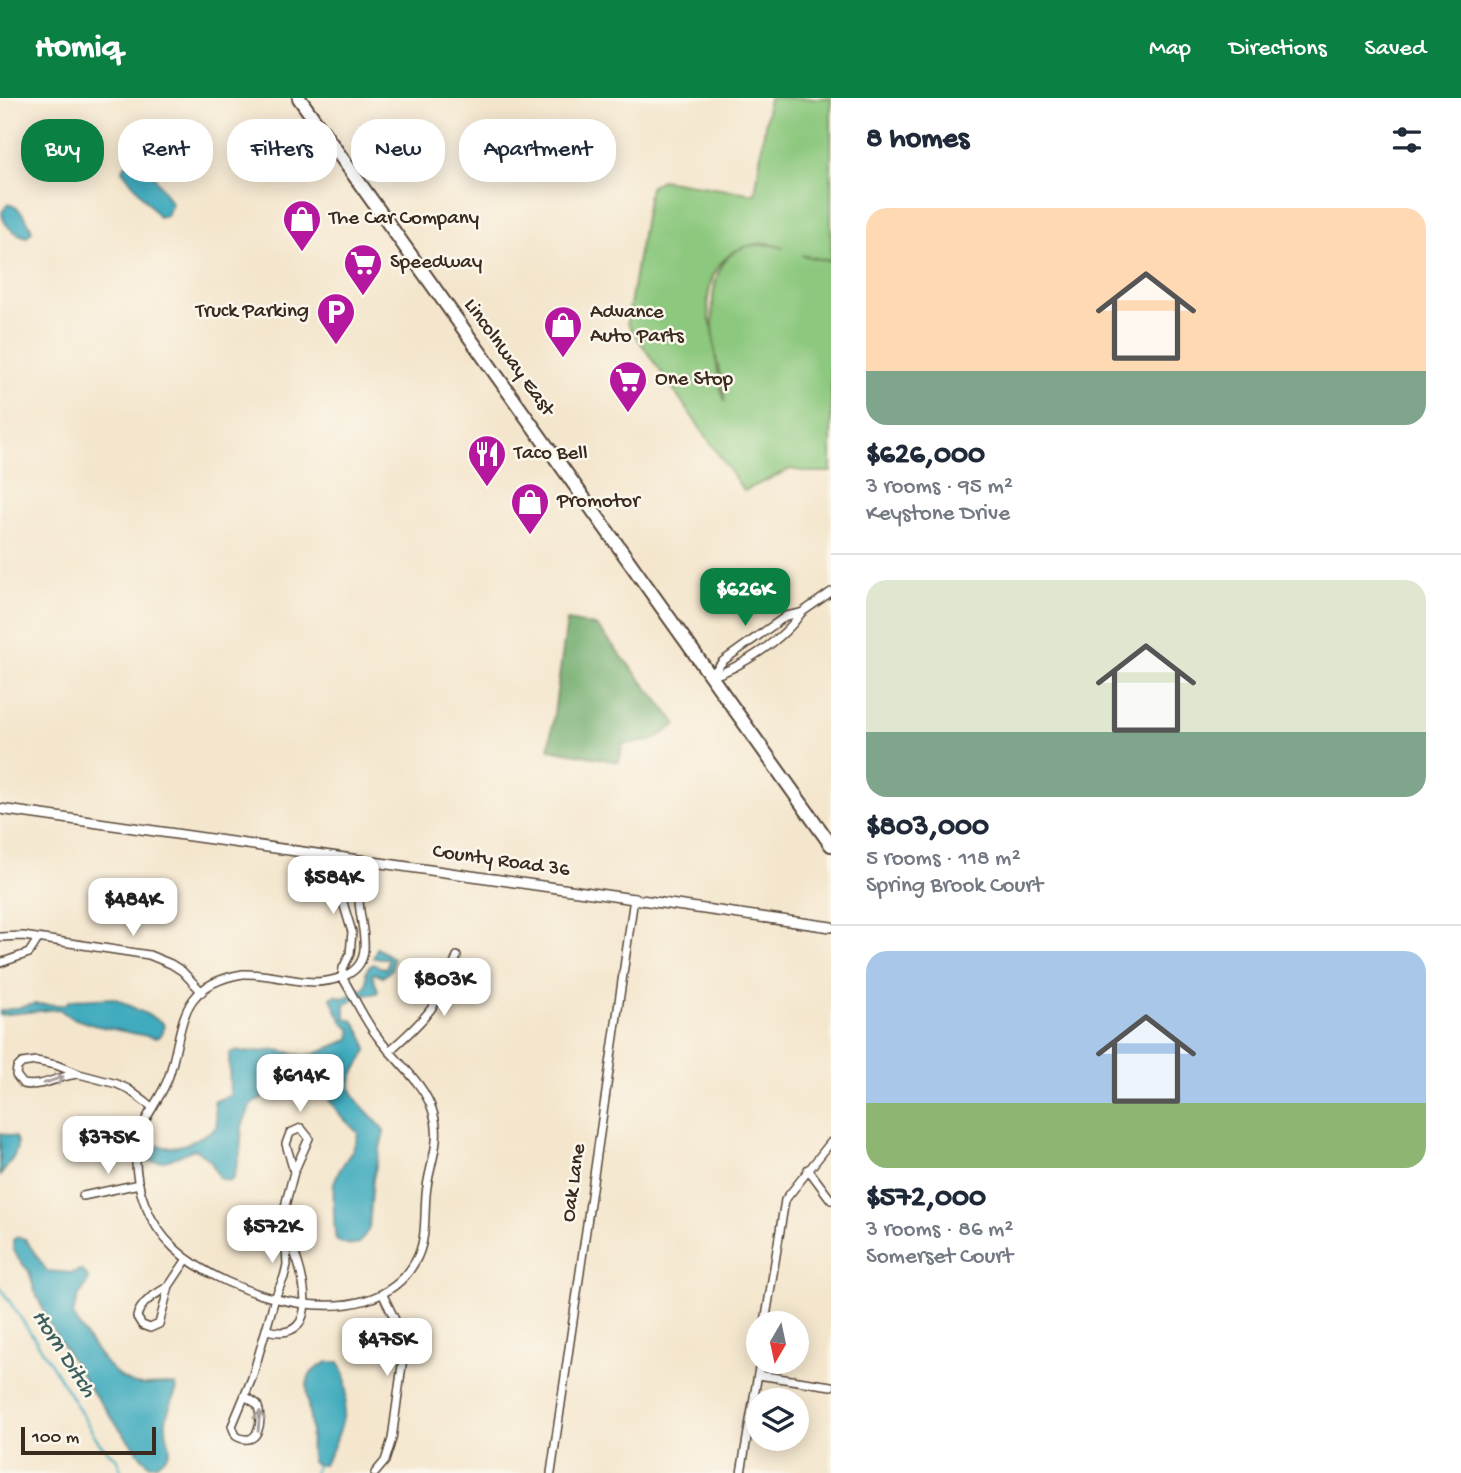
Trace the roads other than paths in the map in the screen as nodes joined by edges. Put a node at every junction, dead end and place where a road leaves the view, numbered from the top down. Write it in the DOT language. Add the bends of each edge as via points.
graph roads {
  1 [pos="299,98"];
  2 [pos="831,593"];
  3 [pos="801,613"];
  4 [pos="710,677"];
  5 [pos="0,809"];
  6 [pos="831,845"];
  7 [pos="343,857"];
  8 [pos="365,860"];
  9 [pos="634,898"];
  10 [pos="831,927"];
  11 [pos="0,937"];
  12 [pos="38,939"];
  13 [pos="457,956"];
  14 [pos="0,963"];
  15 [pos="342,977"];
  16 [pos="202,992"];
  17 [pos="389,1051"];
  18 [pos="79,1074"];
  19 [pos="152,1108"];
  20 [pos="831,1142"];
  21 [pos="808,1169"];
  22 [pos="294,1172"];
  23 [pos="139,1184"];
  24 [pos="83,1196"];
  25 [pos="831,1200"];
  26 [pos="287,1236"];
  27 [pos="187,1259"];
  28 [pos="169,1286"];
  29 [pos="383,1295"];
  30 [pos="275,1298"];
  31 [pos="306,1303"];
  32 [pos="767,1311"];
  33 [pos="267,1330"];
  34 [pos="758,1375"];
  35 [pos="831,1385"];
  36 [pos="245,1396"];
  37 [pos="385,1461"];
  38 [pos="375,1473"];
  39 [pos="386,1473"];
  40 [pos="551,1473"];
  41 [pos="741,1473"];
  1 -- 4 [label="highway, Lincolnway East"];
  2 -- 3 [label="street"];
  3 -- 4 [label="street" via="786,616 723,661"];
  3 -- 4 [label="street" via="792,626 731,671"];
  4 -- 6 [label="highway, Lincolnway East"];
  5 -- 7 [label="street, County Road 36"];
  7 -- 8 [label="street, County Road 36"];
  7 -- 15 [label="street" via="341,895 352,932"];
  8 -- 9 [label="street, County Road 36"];
  8 -- 15 [label="street" via="359,901 365,948 355,969"];
  9 -- 10 [label="street, County Road 36"];
  9 -- 40 [label="street, Oak Lane"];
  11 -- 12 [label="street"];
  12 -- 14 [label="street" via="29,953"];
  12 -- 16 [label="street" via="160,958 182,971"];
  13 -- 17 [label="street" via="437,1004"];
  15 -- 16 [label="street" via="316,983 243,974"];
  15 -- 17 [label="street" via="365,1020"];
  16 -- 19 [label="street" via="182,1018 170,1073"];
  17 -- 29 [label="street" via="429,1100 437,1139 426,1187 420,1253 408,1272"];
  18 -- 18 [label="street, one-way" via="36,1061 22,1063 16,1075 23,1084 40,1085"];
  18 -- 19 [label="street" via="128,1089"];
  19 -- 23 [label="street" via="136,1143"];
  20 -- 21 [label="street"];
  21 -- 25 [label="street"];
  21 -- 32 [label="street" via="783,1206"];
  22 -- 22 [label="street" via="309,1144 301,1128 286,1138"];
  22 -- 26 [label="street" via="284,1214"];
  23 -- 24 [label="street"];
  23 -- 27 [label="street" via="151,1218"];
  26 -- 30 [label="street" via="287,1265"];
  26 -- 31 [label="street" via="299,1263"];
  27 -- 28 [label="street"];
  27 -- 30 [label="street" via="228,1281"];
  28 -- 28 [label="street" via="139,1309 142,1325 159,1324"];
  29 -- 31 [label="street" via="354,1305"];
  29 -- 37 [label="street" via="398,1325 402,1354 394,1428"];
  30 -- 31 [label="street"];
  30 -- 33 [label="street"];
  31 -- 33 [label="street" via="295,1327 280,1333"];
  33 -- 36 [label="street"];
  34 -- 35 [label="street"];
  34 -- 41 [label="street"];
  36 -- 36 [label="street, one-way" via="232,1426 236,1436 251,1440 261,1417 257,1404"];
  37 -- 38 [label="street"];
  37 -- 39 [label="street"];
}
